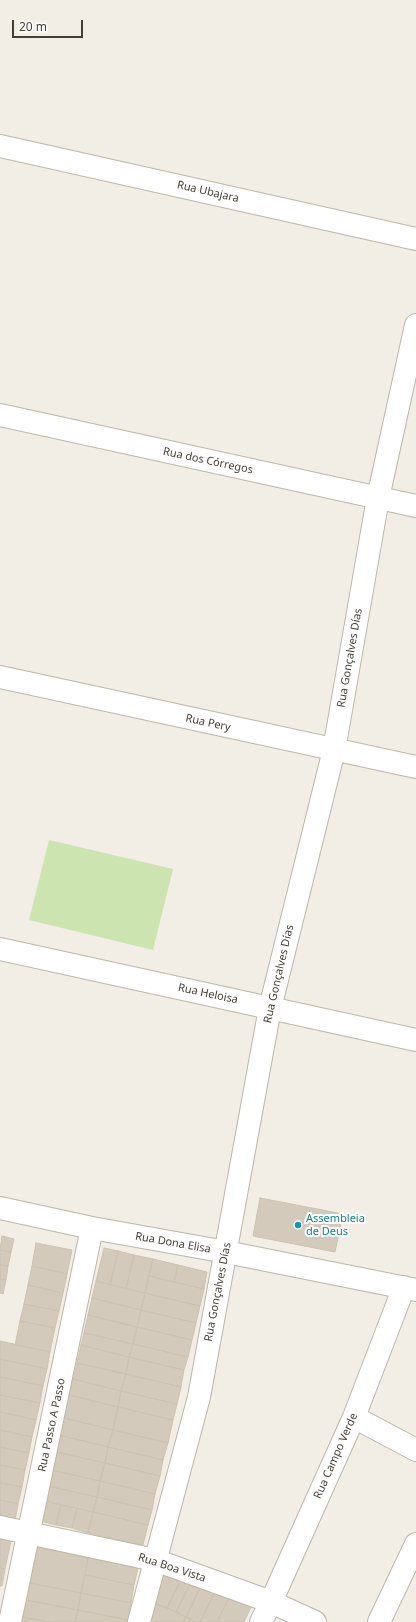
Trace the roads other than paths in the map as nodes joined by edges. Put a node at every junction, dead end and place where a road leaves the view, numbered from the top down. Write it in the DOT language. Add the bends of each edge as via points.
graph roads {
  1 [pos="0,146"];
  2 [pos="416,239"];
  3 [pos="416,325"];
  4 [pos="0,415"];
  5 [pos="378,498"];
  6 [pos="416,506"];
  7 [pos="0,678"];
  8 [pos="334,750"];
  9 [pos="416,767"];
  10 [pos="0,949"];
  11 [pos="270,1008"];
  12 [pos="416,1040"];
  13 [pos="0,1208"];
  14 [pos="92,1228"];
  15 [pos="226,1252"];
  16 [pos="410,1289"];
  17 [pos="354,1417"];
  18 [pos="416,1450"];
  19 [pos="0,1527"];
  20 [pos="30,1533"];
  21 [pos="416,1544"];
  22 [pos="155,1560"];
  23 [pos="271,1602"];
  24 [pos="10,1622"];
  25 [pos="139,1622"];
  26 [pos="260,1622"];
  27 [pos="316,1622"];
  28 [pos="379,1622"];
  1 -- 2 [label="street, Rua Ubajara"];
  3 -- 5 [label="street, Rua Gonçalves Días"];
  4 -- 5 [label="street, Rua dos Córregos"];
  5 -- 6 [label="street, Rua dos Córregos"];
  5 -- 8 [label="street, Rua Gonçalves Días"];
  7 -- 8 [label="street, Rua Pery"];
  8 -- 9 [label="street, Rua Pery"];
  8 -- 11 [label="street, Rua Gonçalves Días"];
  10 -- 11 [label="street, Rua Heloisa"];
  11 -- 12 [label="street, Rua Heloisa"];
  11 -- 15 [label="street, Rua Gonçalves Días"];
  13 -- 14 [label="street, Rua Dona Elisa"];
  14 -- 15 [label="street, Rua Dona Elisa"];
  14 -- 20 [label="street, Rua Passo A Passo"];
  15 -- 16 [label="street, Rua Dona Elisa"];
  15 -- 22 [label="street, Rua Gonçalves Días" via="199,1397"];
  16 -- 17 [label="street, Rua Campo Verde"];
  17 -- 18 [label="street"];
  17 -- 23 [label="street, Rua Campo Verde"];
  19 -- 20 [label="street, Rua Boa Vista"];
  20 -- 22 [label="street, Rua Boa Vista"];
  20 -- 24 [label="street, Rua Passo A Passo"];
  21 -- 28 [label="street"];
  22 -- 23 [label="street, Rua Boa Vista"];
  22 -- 25 [label="street, Rua Gonçalves Días"];
  23 -- 26 [label="street, Rua Campo Verde"];
  23 -- 27 [label="street, Rua Boa Vista"];
}
